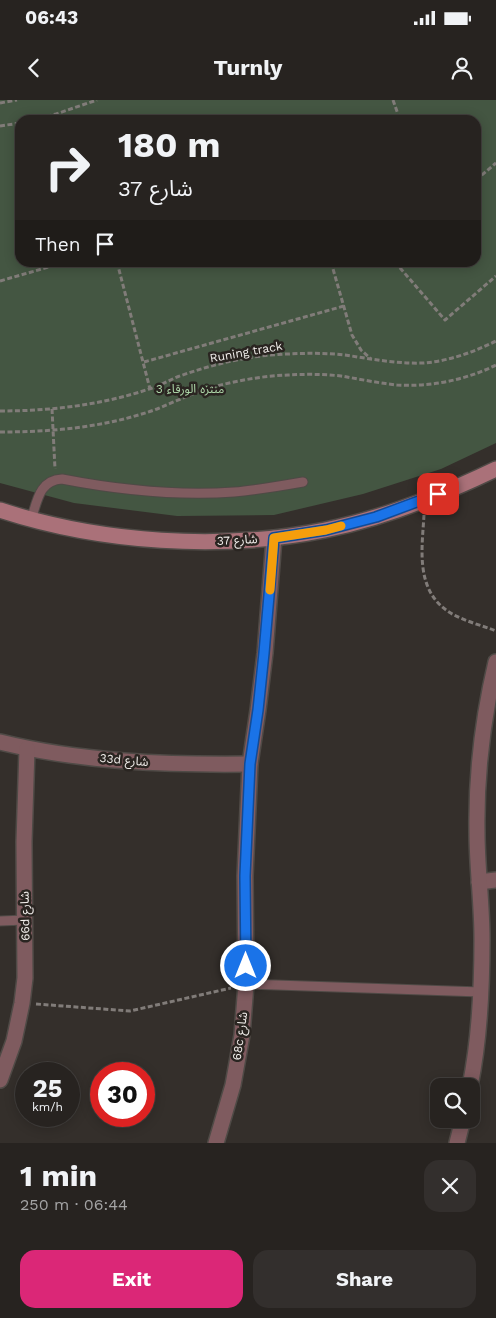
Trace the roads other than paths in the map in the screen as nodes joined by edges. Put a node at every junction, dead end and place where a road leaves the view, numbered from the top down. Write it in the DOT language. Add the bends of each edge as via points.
graph roads {
  1 [pos="496,469"];
  2 [pos="303,482"];
  3 [pos="0,510"];
  4 [pos="31,520"];
  5 [pos="274,538"];
  6 [pos="496,662"];
  7 [pos="0,742"];
  8 [pos="27,748"];
  9 [pos="250,764"];
  10 [pos="496,880"];
  11 [pos="479,882"];
  12 [pos="25,920"];
  13 [pos="0,921"];
  14 [pos="246,984"];
  15 [pos="481,992"];
  16 [pos="471,1078"];
  17 [pos="0,1080"];
  18 [pos="461,1128"];
  19 [pos="216,1143"];
  20 [pos="457,1143"];
  1 -- 5 [label="street, شارع 37" via="376,517 326,530"];
  2 -- 4 [label="lane" via="234,492 191,493 130,490 62,479 48,482 44,487"];
  3 -- 4 [label="street, شارع 37"];
  4 -- 5 [label="street, شارع 37" via="95,534 155,540"];
  5 -- 9 [label="street, 68c شارع"];
  6 -- 11 [label="street" via="478,782"];
  7 -- 8 [label="street, 33d شارع"];
  8 -- 9 [label="street, 33d شارع" via="138,762"];
  8 -- 12 [label="street, 66d شارع"];
  9 -- 14 [label="street, 68c شارع" via="245,876"];
  10 -- 11 [label="street"];
  11 -- 15 [label="street"];
  12 -- 13 [label="lane"];
  12 -- 17 [label="street, 66d شارع" via="22,1003 14,1041"];
  14 -- 15 [label="lane"];
  14 -- 19 [label="street, 68c شارع" via="242,1035 233,1085"];
  15 -- 16 [label="street"];
  18 -- 20 [label="street"];
}
